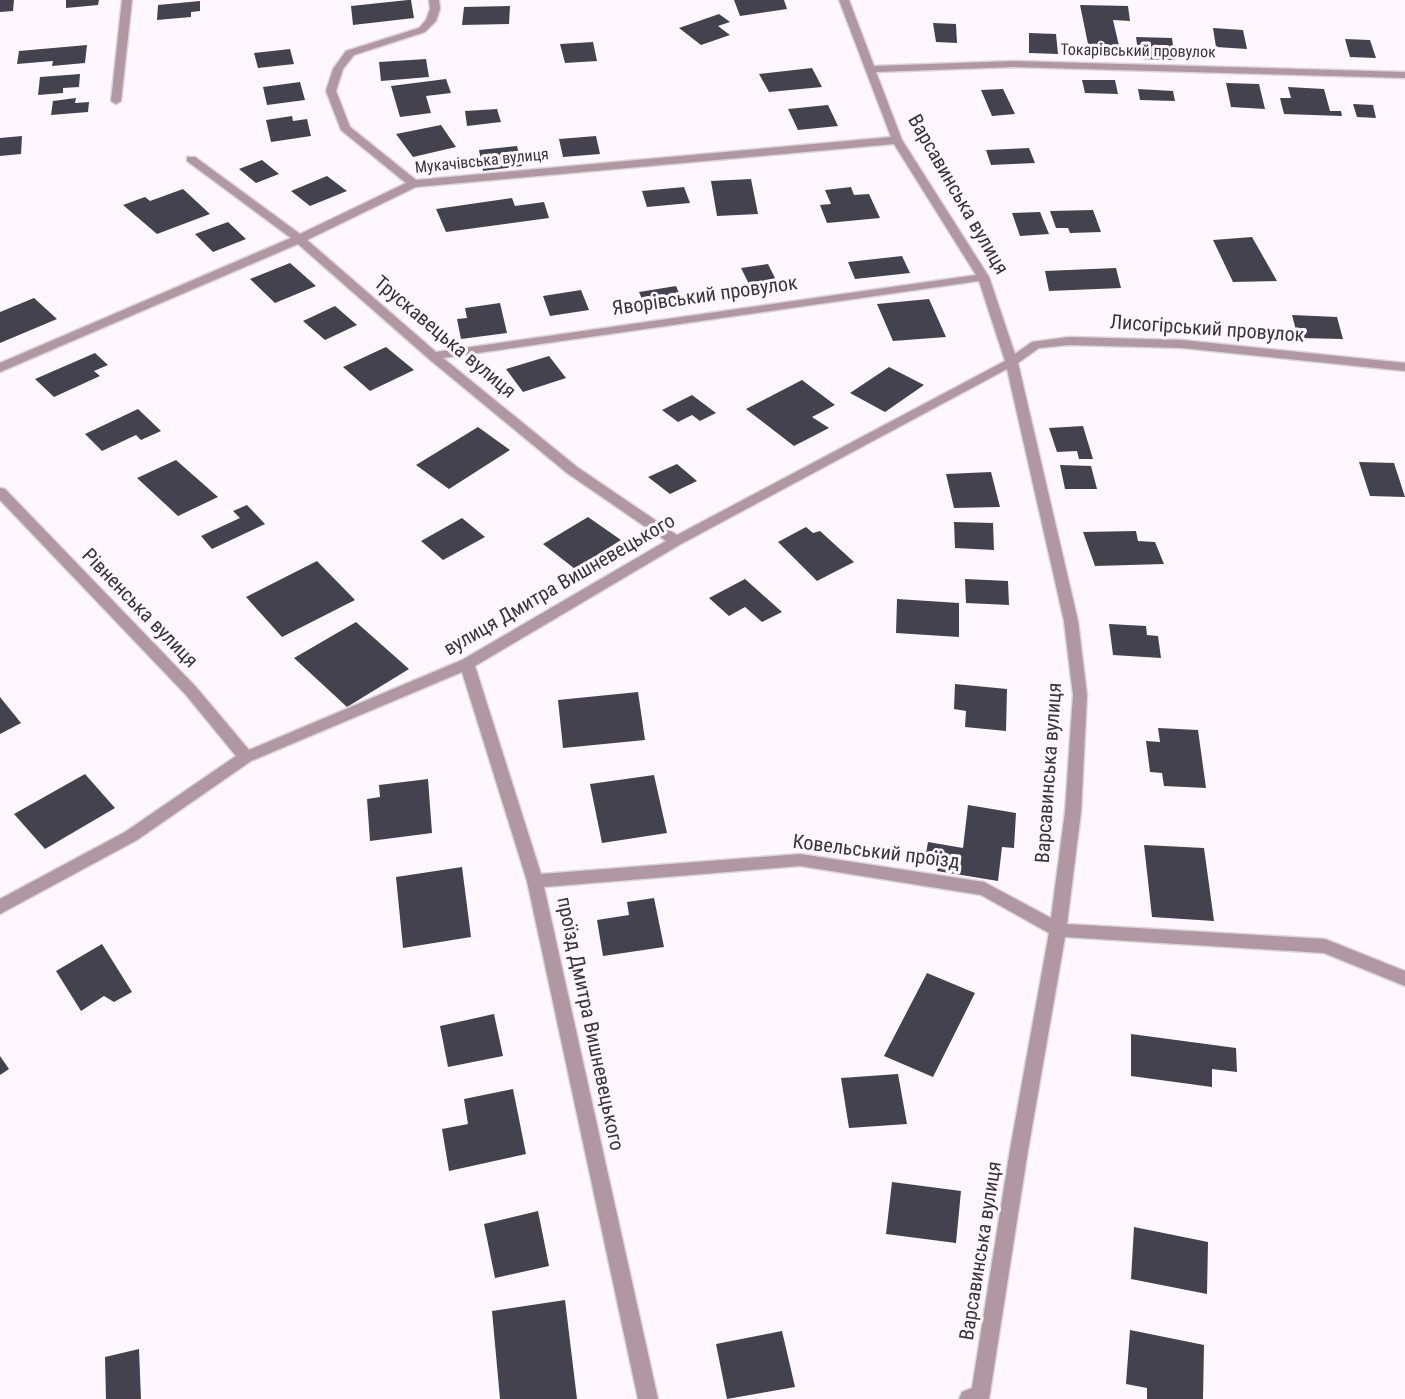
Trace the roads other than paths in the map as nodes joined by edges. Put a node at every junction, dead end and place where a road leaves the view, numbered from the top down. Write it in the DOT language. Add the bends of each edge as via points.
graph roads {
  1 [pos="128,0"];
  2 [pos="434,0"];
  3 [pos="844,0"];
  4 [pos="871,69"];
  5 [pos="1405,75"];
  6 [pos="116,101"];
  7 [pos="897,140"];
  8 [pos="191,159"];
  9 [pos="414,184"];
  10 [pos="299,239"];
  11 [pos="983,278"];
  12 [pos="433,356"];
  13 [pos="1012,362"];
  14 [pos="1405,367"];
  15 [pos="0,368"];
  16 [pos="0,492"];
  17 [pos="676,541"];
  18 [pos="467,664"];
  19 [pos="246,757"];
  20 [pos="535,880"];
  21 [pos="0,907"];
  22 [pos="1058,930"];
  23 [pos="1405,979"];
  24 [pos="648,1399"];
  25 [pos="969,1399"];
  1 -- 6 [label="street"];
  2 -- 9 [label="street" via="431,21 422,30 350,53 338,69 331,91 345,128"];
  3 -- 4 [label="street, Варсавинська вулиця"];
  4 -- 5 [label="street, Токарівський провулок" via="1014,64"];
  4 -- 7 [label="street, Варсавинська вулиця"];
  7 -- 9 [label="street, Мукачівська вулиця"];
  7 -- 11 [label="street, Варсавинська вулиця"];
  8 -- 10 [label="street, Трускавецька вулиця"];
  9 -- 10 [label="street, Мукачівська вулиця"];
  10 -- 12 [label="street, Трускавецька вулиця"];
  10 -- 15 [label="street, Мукачівська вулиця"];
  11 -- 12 [label="street, Яворівський провулок"];
  11 -- 13 [label="street, Варсавинська вулиця"];
  12 -- 17 [label="street, Трускавецька вулиця" via="572,470"];
  13 -- 14 [label="street, Лисогірський провулок" via="1036,345 1069,341 1182,344"];
  13 -- 17 [label="street, вулиця Дмитра Вишневецького"];
  13 -- 22 [label="street, Варсавинська вулиця" via="1071,621 1080,695 1073,812"];
  16 -- 19 [label="street, Рівненська вулиця" via="191,691"];
  17 -- 18 [label="street, вулиця Дмитра Вишневецького"];
  18 -- 19 [label="street, вулиця Дмитра Вишневецького"];
  18 -- 20 [label="street, проїзд Дмитра Вишневецького"];
  19 -- 21 [label="street, вулиця Дмитра Вишневецького" via="131,836"];
  20 -- 22 [label="street, Ковельський проїзд" via="800,860 984,889"];
  20 -- 24 [label="street, проїзд Дмитра Вишневецького"];
  22 -- 23 [label="street" via="1325,946"];
  22 -- 25 [label="street, Варсавинська вулиця" via="981,1395"];
}
